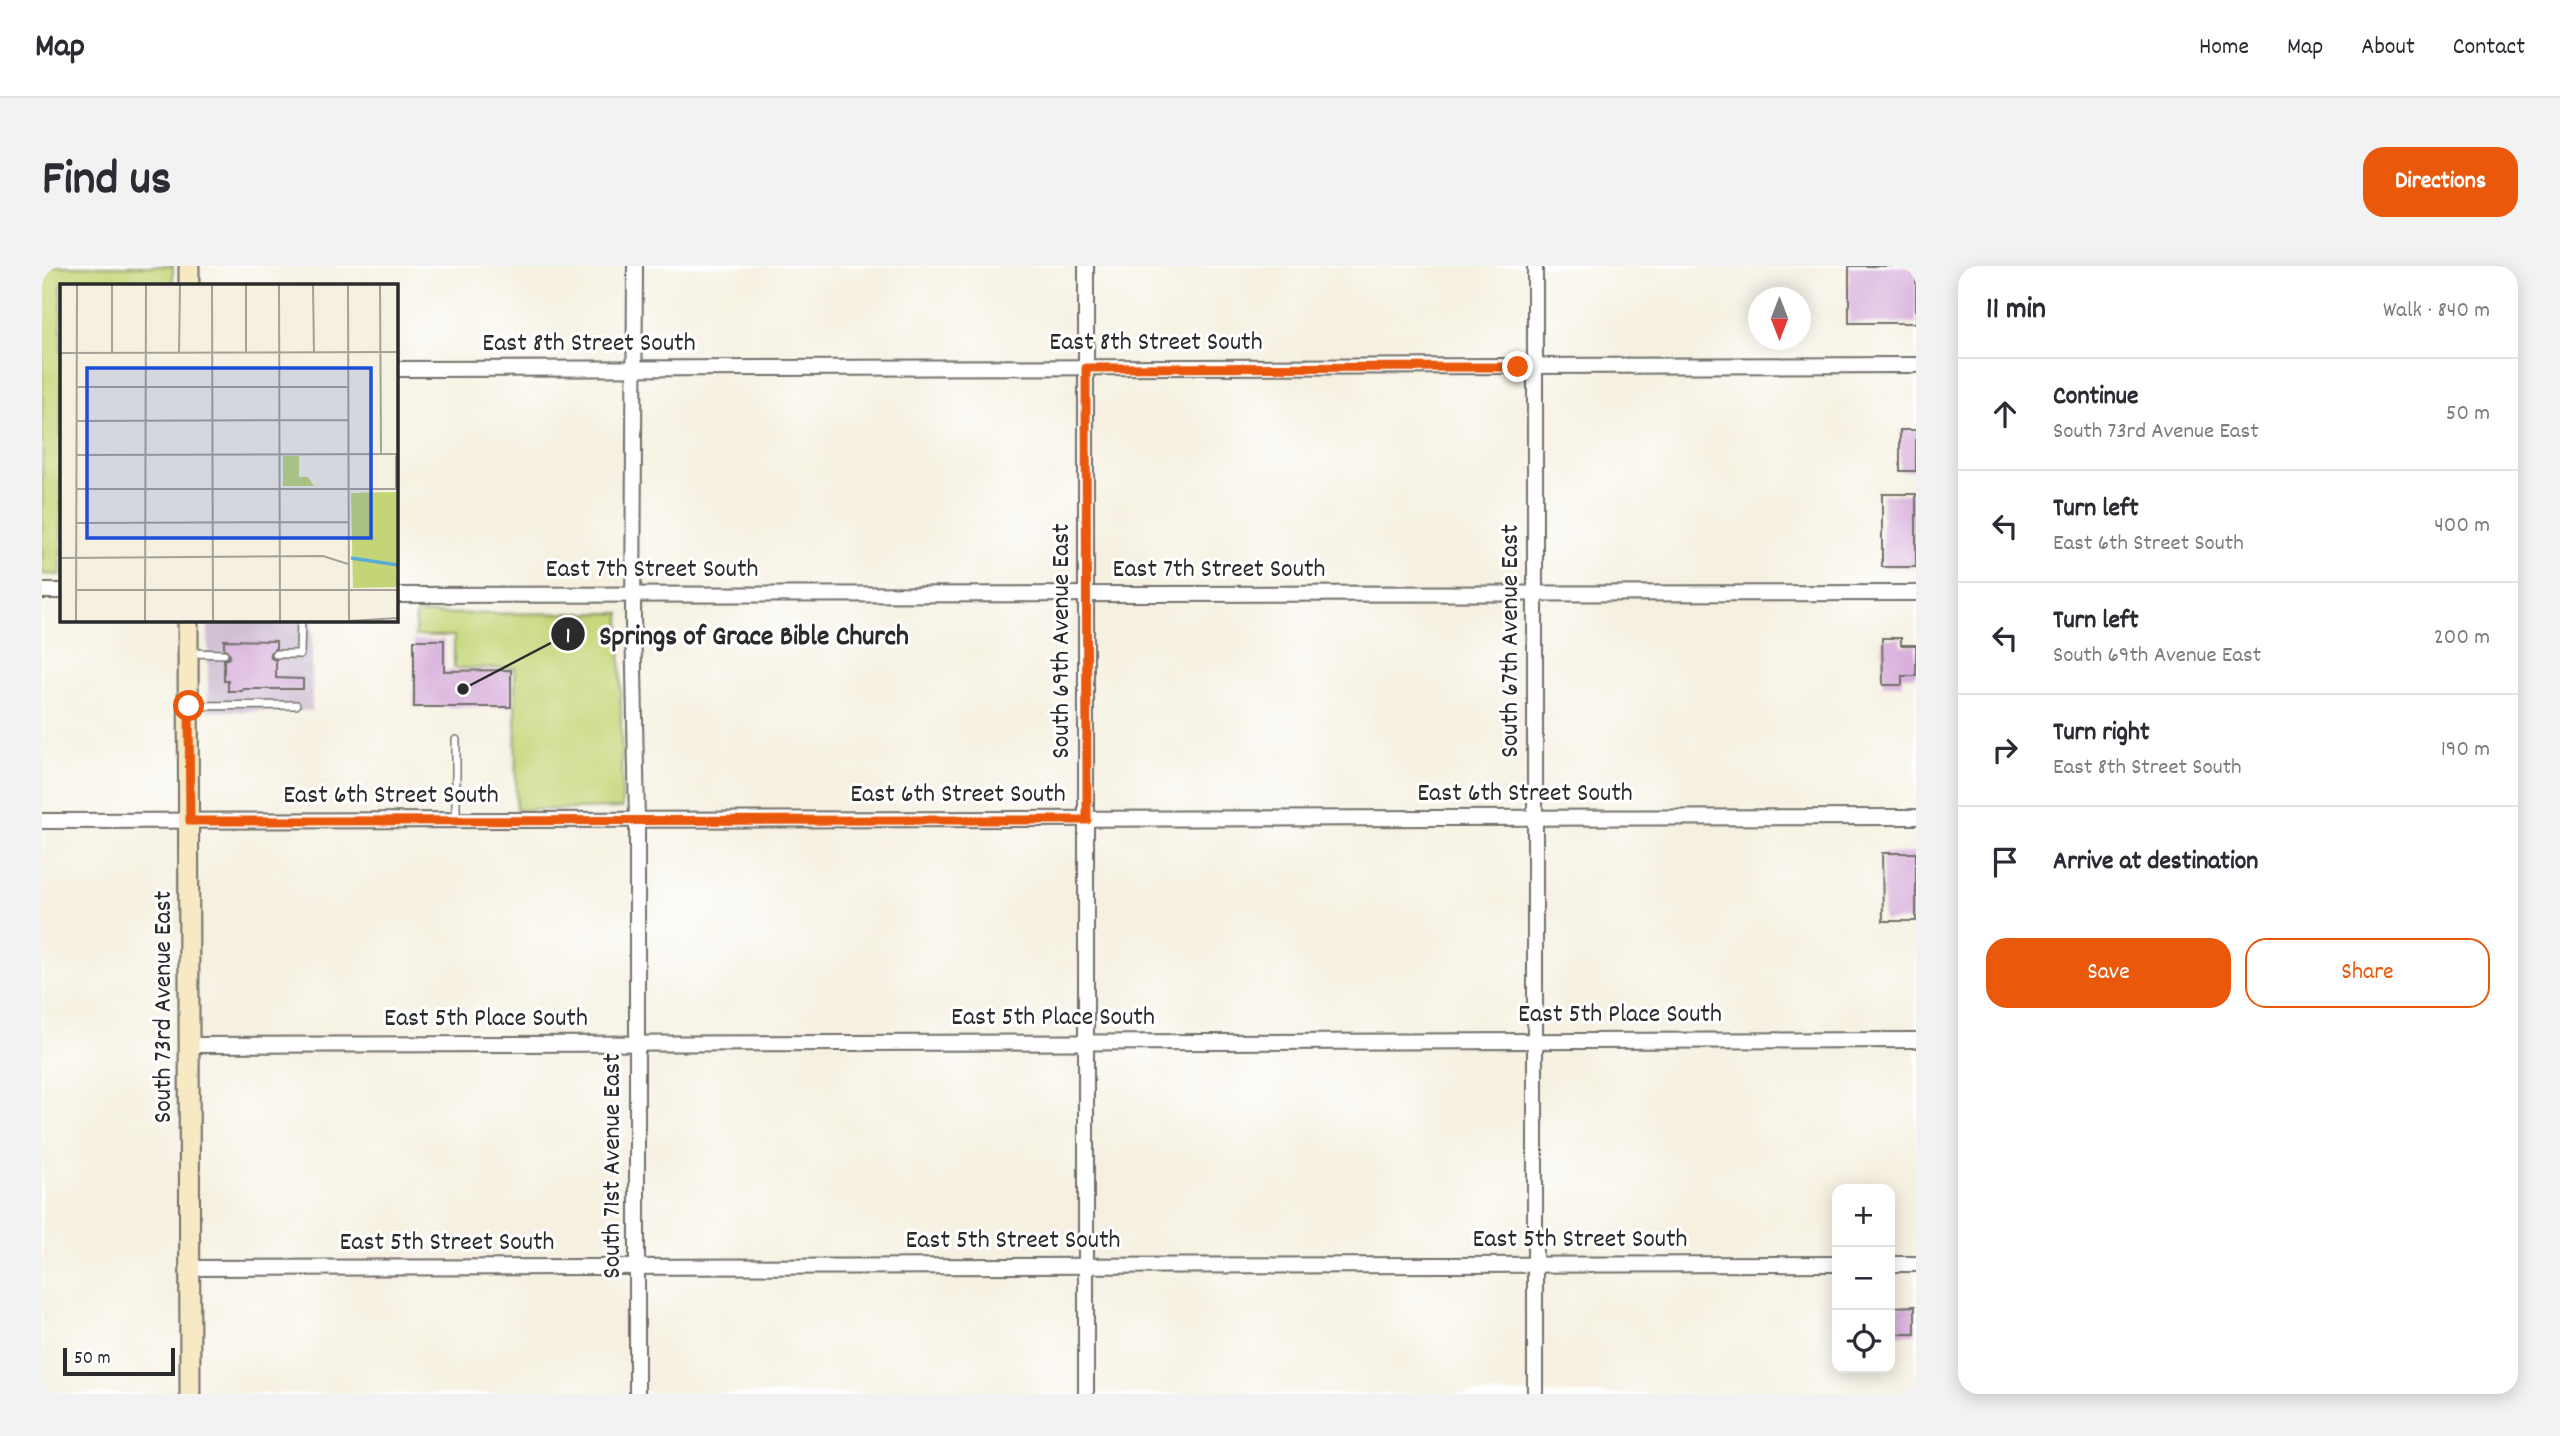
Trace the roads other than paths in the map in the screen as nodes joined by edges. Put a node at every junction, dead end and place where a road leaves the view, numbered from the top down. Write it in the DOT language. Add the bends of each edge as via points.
graph roads {
  1 [pos="189,266"];
  2 [pos="635,266"];
  3 [pos="1086,266"];
  4 [pos="1535,266"];
  5 [pos="189,284"];
  6 [pos="1916,365"];
  7 [pos="1535,367"];
  8 [pos="634,368"];
  9 [pos="1086,368"];
  10 [pos="397,369"];
  11 [pos="42,591"];
  12 [pos="60,591"];
  13 [pos="1916,593"];
  14 [pos="1086,594"];
  15 [pos="1534,594"];
  16 [pos="397,595"];
  17 [pos="634,595"];
  18 [pos="188,621"];
  19 [pos="301,621"];
  20 [pos="188,653"];
  21 [pos="224,654"];
  22 [pos="276,654"];
  23 [pos="296,705"];
  24 [pos="189,706"];
  25 [pos="456,740"];
  26 [pos="1916,817"];
  27 [pos="1536,819"];
  28 [pos="637,820"];
  29 [pos="1087,820"];
  30 [pos="42,821"];
  31 [pos="190,821"];
  32 [pos="457,821"];
  33 [pos="1535,1040"];
  34 [pos="1916,1040"];
  35 [pos="637,1042"];
  36 [pos="1086,1042"];
  37 [pos="191,1045"];
  38 [pos="1832,1264"];
  39 [pos="1895,1264"];
  40 [pos="1916,1264"];
  41 [pos="1086,1265"];
  42 [pos="1535,1265"];
  43 [pos="637,1267"];
  44 [pos="190,1268"];
  45 [pos="190,1394"];
  46 [pos="637,1394"];
  47 [pos="1086,1394"];
  48 [pos="1535,1394"];
  1 -- 5 [label="street"];
  2 -- 8 [label="street, South 71st Avenue East"];
  3 -- 9 [label="street, South 69th Avenue East"];
  4 -- 7 [label="street, South 67th Avenue East"];
  6 -- 7 [label="street, East 8th Street South"];
  7 -- 9 [label="street, East 8th Street South"];
  7 -- 15 [label="street, South 67th Avenue East"];
  8 -- 9 [label="street, East 8th Street South"];
  8 -- 10 [label="street, East 8th Street South"];
  8 -- 17 [label="street, South 71st Avenue East"];
  9 -- 14 [label="street, South 69th Avenue East"];
  11 -- 12 [label="street"];
  13 -- 15 [label="street, East 7th Street South"];
  14 -- 15 [label="street, East 7th Street South"];
  14 -- 17 [label="street, East 7th Street South"];
  14 -- 29 [label="street, South 69th Avenue East"];
  15 -- 27 [label="street, South 67th Avenue East"];
  16 -- 17 [label="street, East 7th Street South"];
  17 -- 28 [label="street, South 71st Avenue East"];
  18 -- 20 [label="street, South 73rd Avenue East"];
  19 -- 22 [label="lane" via="300,654"];
  20 -- 21 [label="lane"];
  20 -- 24 [label="street, South 73rd Avenue East"];
  23 -- 24 [label="lane"];
  24 -- 31 [label="street, South 73rd Avenue East"];
  25 -- 32 [label="lane"];
  26 -- 27 [label="street, East 6th Street South"];
  27 -- 29 [label="street, East 6th Street South"];
  27 -- 33 [label="street, South 67th Avenue East"];
  28 -- 29 [label="street, East 6th Street South"];
  28 -- 32 [label="street, East 6th Street South"];
  28 -- 35 [label="street, South 71st Avenue East"];
  29 -- 36 [label="street, South 69th Avenue East"];
  30 -- 31 [label="street, East 6th Street South"];
  31 -- 32 [label="street, East 6th Street South"];
  31 -- 37 [label="street, South 73rd Avenue East"];
  33 -- 34 [label="street, East 5th Place South"];
  33 -- 36 [label="street, East 5th Place South"];
  33 -- 42 [label="street, South 67th Avenue East"];
  35 -- 36 [label="street, East 5th Place South"];
  35 -- 37 [label="street, East 5th Place South"];
  35 -- 43 [label="street, South 71st Avenue East"];
  36 -- 41 [label="street, South 69th Avenue East"];
  37 -- 44 [label="street, South 73rd Avenue East"];
  38 -- 42 [label="street, East 5th Street South"];
  39 -- 40 [label="street"];
  41 -- 42 [label="street, East 5th Street South"];
  41 -- 43 [label="street, East 5th Street South"];
  41 -- 47 [label="street, South 69th Avenue East"];
  42 -- 48 [label="street, South 67th Avenue East"];
  43 -- 44 [label="street, East 5th Street South"];
  43 -- 46 [label="street, South 71st Avenue East"];
  44 -- 45 [label="street, South 73rd Avenue East"];
}
